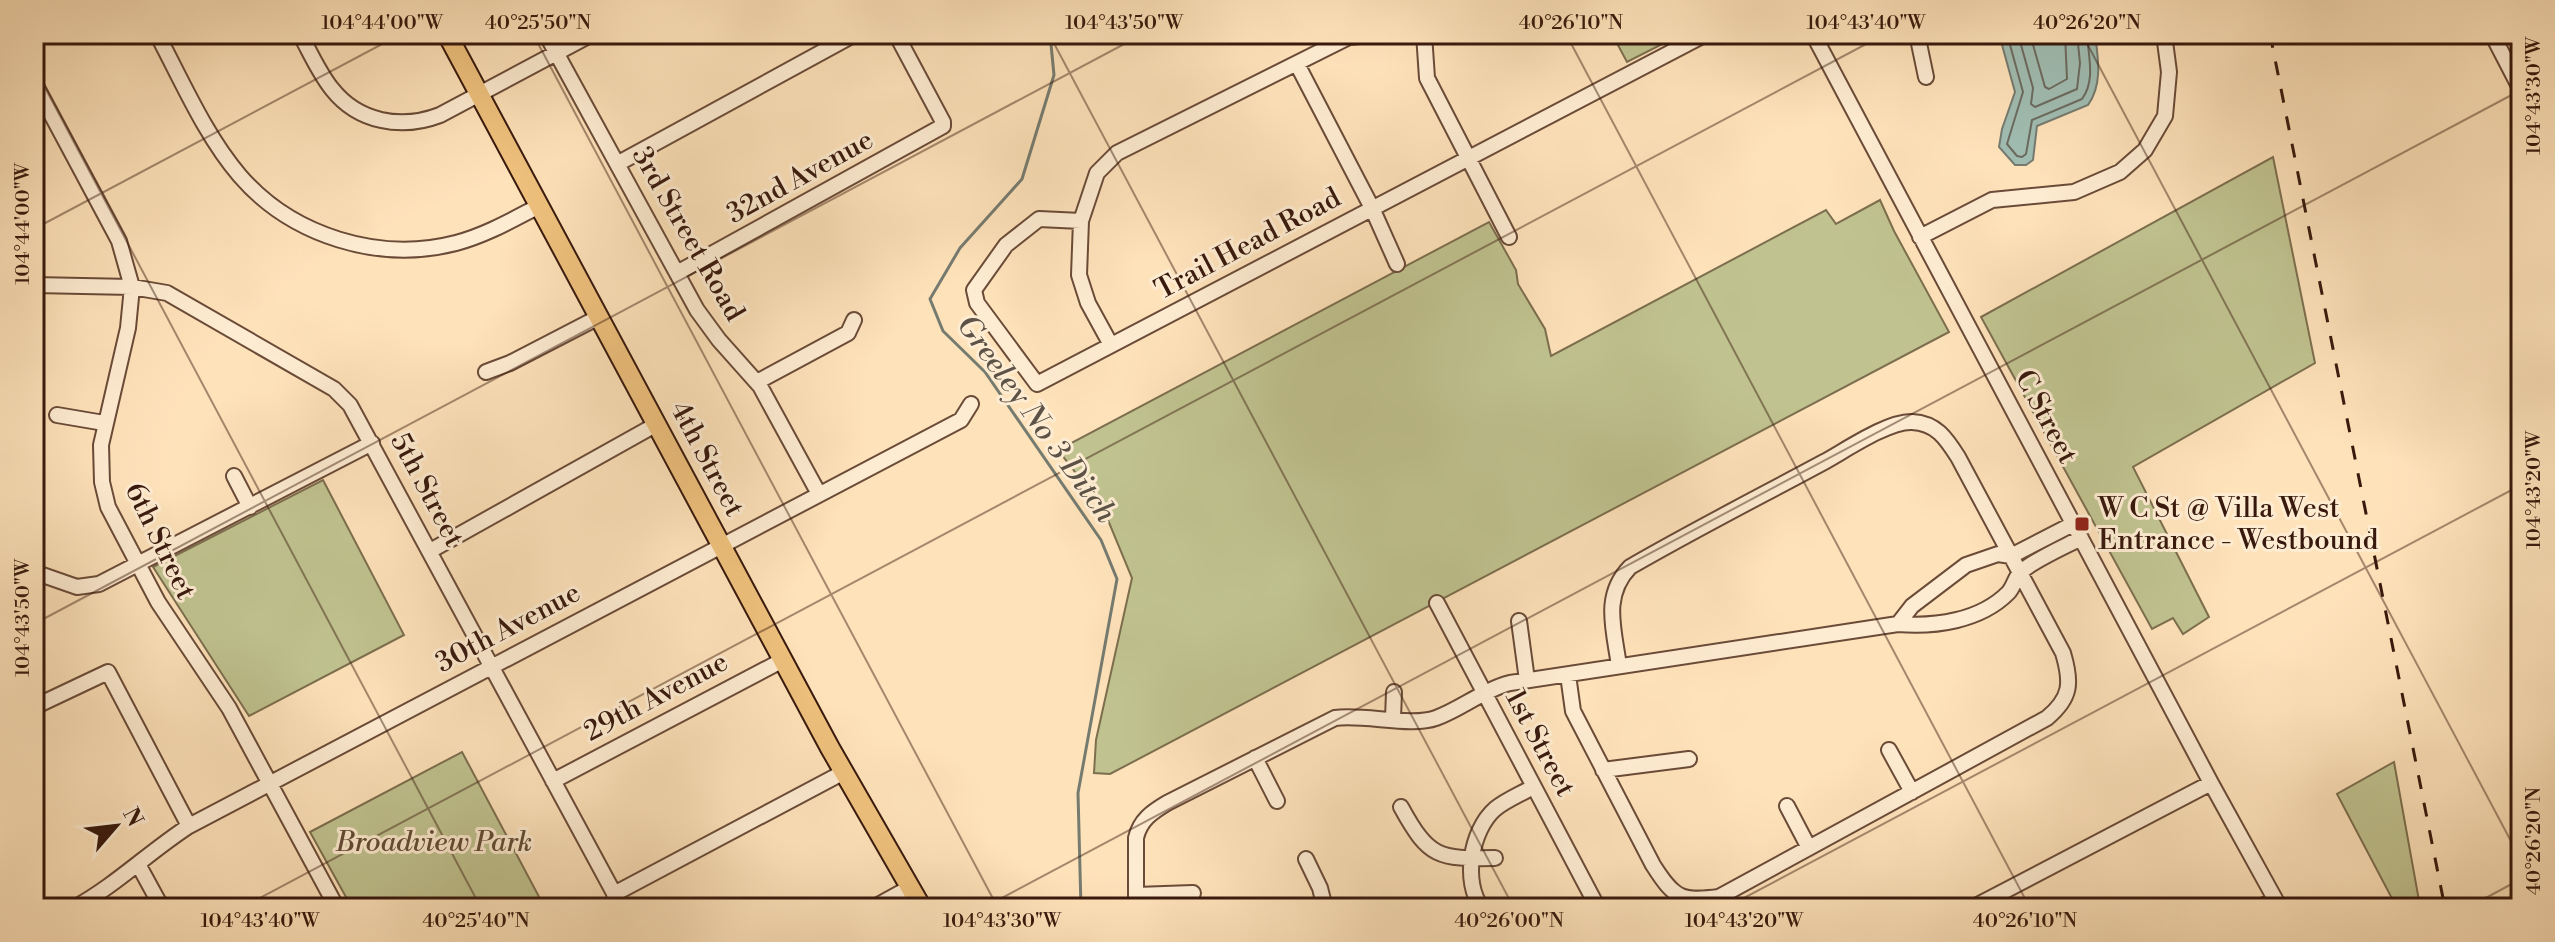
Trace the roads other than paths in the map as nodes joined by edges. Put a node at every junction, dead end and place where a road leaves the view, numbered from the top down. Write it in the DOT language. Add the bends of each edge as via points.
graph roads {
  1 [pos="157,34"];
  2 [pos="300,34"];
  3 [pos="447,34"];
  4 [pos="546,34"];
  5 [pos="592,34"];
  6 [pos="855,34"];
  7 [pos="896,34"];
  8 [pos="1380,34"];
  9 [pos="1424,34"];
  10 [pos="1706,34"];
  11 [pos="1813,34"];
  12 [pos="1917,34"];
  13 [pos="2164,34"];
  14 [pos="2492,34"];
  15 [pos="557,53"];
  16 [pos="1297,64"];
  17 [pos="1926,77"];
  18 [pos="34,82"];
  19 [pos="2521,90"];
  20 [pos="479,94"];
  21 [pos="1467,159"];
  22 [pos="617,164"];
  23 [pos="539,206"];
  24 [pos="1372,208"];
  25 [pos="1081,221"];
  26 [pos="1509,237"];
  27 [pos="1920,237"];
  28 [pos="1397,264"];
  29 [pos="677,273"];
  30 [pos="34,285"];
  31 [pos="132,287"];
  32 [pos="599,317"];
  33 [pos="854,320"];
  34 [pos="1111,345"];
  35 [pos="486,372"];
  36 [pos="757,382"];
  37 [pos="971,404"];
  38 [pos="57,415"];
  39 [pos="104,423"];
  40 [pos="657,424"];
  41 [pos="372,443"];
  42 [pos="234,476"];
  43 [pos="819,494"];
  44 [pos="250,507"];
  45 [pos="2073,524"];
  46 [pos="2081,538"];
  47 [pos="722,546"];
  48 [pos="430,551"];
  49 [pos="2011,556"];
  50 [pos="138,565"];
  51 [pos="34,572"];
  52 [pos="2020,572"];
  53 [pos="1437,603"];
  54 [pos="1519,621"];
  55 [pos="1898,624"];
  56 [pos="783,660"];
  57 [pos="1619,666"];
  58 [pos="492,667"];
  59 [pos="1568,675"];
  60 [pos="1527,680"];
  61 [pos="1394,692"];
  62 [pos="1484,693"];
  63 [pos="34,707"];
  64 [pos="1393,718"];
  65 [pos="1889,750"];
  66 [pos="1255,758"];
  67 [pos="1689,759"];
  68 [pos="1603,770"];
  69 [pos="844,772"];
  70 [pos="553,781"];
  71 [pos="270,783"];
  72 [pos="2211,783"];
  73 [pos="1533,787"];
  74 [pos="1912,792"];
  75 [pos="1277,801"];
  76 [pos="1787,806"];
  77 [pos="1401,807"];
  78 [pos="189,826"];
  79 [pos="1809,848"];
  80 [pos="1473,858"];
  81 [pos="1495,858"];
  82 [pos="1306,859"];
  83 [pos="138,864"];
  84 [pos="911,887"];
  85 [pos="1193,893"];
  86 [pos="614,894"];
  87 [pos="1136,902"];
  88 [pos="2278,904"];
  89 [pos="74,908"];
  90 [pos="162,908"];
  91 [pos="337,908"];
  92 [pos="622,908"];
  93 [pos="873,908"];
  94 [pos="922,908"];
  95 [pos="1325,908"];
  96 [pos="1482,908"];
  97 [pos="1598,908"];
  98 [pos="1972,908"];
  99 [pos="2259,908"];
  1 -- 23 [label="street" via="240,176 264,200 305,227 349,243 409,250 466,239"];
  2 -- 20 [label="street" via="332,89 374,119 429,119"];
  3 -- 20 [label="main road, 4th Street"];
  4 -- 15 [label="street, 3rd Street Road"];
  5 -- 15 [label="street"];
  6 -- 22 [label="street"];
  7 -- 29 [label="street, 32nd Avenue" via="943,126"];
  8 -- 16 [label="street" via="1349,37"];
  9 -- 21 [label="street" via="1427,78"];
  10 -- 21 [label="street, Trail Head Road"];
  11 -- 27 [label="street, C Street"];
  12 -- 17 [label="street"];
  13 -- 27 [label="street" via="2169,72 2165,116 2145,150 2120,172 2074,192 1992,200"];
  14 -- 19 [label="street"];
  15 -- 20 [label="street"];
  15 -- 22 [label="street, 3rd Street Road"];
  16 -- 24 [label="street"];
  16 -- 25 [label="street" via="1117,153 1097,173"];
  18 -- 31 [label="street, 6th Street" via="119,241"];
  20 -- 23 [label="main road, 4th Street"];
  21 -- 24 [label="street, Trail Head Road"];
  21 -- 26 [label="street"];
  22 -- 29 [label="street, 3rd Street Road"];
  23 -- 32 [label="main road, 4th Street"];
  24 -- 28 [label="street"];
  24 -- 34 [label="street, Trail Head Road"];
  25 -- 34 [label="street" via="1079,275"];
  25 -- 34 [label="street, Trail Head Road" via="1039,219 1006,245 974,296 1037,384"];
  27 -- 45 [label="street, C Street"];
  29 -- 36 [label="street, 3rd Street Road" via="719,340"];
  30 -- 31 [label="street, 5th Street"];
  31 -- 39 [label="street, 6th Street" via="128,328"];
  31 -- 41 [label="street, 5th Street" via="167,293 334,389"];
  32 -- 35 [label="street"];
  32 -- 40 [label="main road, 4th Street"];
  33 -- 36 [label="street" via="848,333"];
  36 -- 43 [label="street, 3rd Street Road"];
  37 -- 43 [label="street, 30th Avenue" via="961,420"];
  38 -- 39 [label="street"];
  39 -- 50 [label="street, 6th Street" via="100,462 108,507"];
  40 -- 47 [label="main road, 4th Street"];
  40 -- 48 [label="street"];
  41 -- 44 [label="street"];
  41 -- 48 [label="street, 5th Street"];
  42 -- 44 [label="street"];
  43 -- 47 [label="street, 30th Avenue"];
  44 -- 50 [label="street"];
  45 -- 46 [label="street, C Street"];
  45 -- 49 [label="street"];
  46 -- 52 [label="street"];
  46 -- 72 [label="street, C Street"];
  47 -- 56 [label="main road, 4th Street"];
  47 -- 58 [label="street, 30th Avenue"];
  48 -- 58 [label="street, 5th Street"];
  49 -- 52 [label="street"];
  49 -- 55 [label="street" via="1983,558 1952,573"];
  49 -- 57 [label="street" via="1944,434 1917,422 1895,425 1630,567 1612,595"];
  50 -- 51 [label="street" via="87,587"];
  50 -- 71 [label="street, 6th Street"];
  52 -- 55 [label="street" via="2007,594 1980,612 1926,625"];
  52 -- 74 [label="street" via="2063,653 2069,683 2065,699 2047,718"];
  53 -- 62 [label="street, 1st Street"];
  54 -- 60 [label="street"];
  55 -- 57 [label="street"];
  56 -- 69 [label="main road, 4th Street"];
  56 -- 70 [label="street, 29th Avenue"];
  57 -- 59 [label="street"];
  58 -- 70 [label="street, 5th Street"];
  58 -- 71 [label="street, 30th Avenue"];
  59 -- 60 [label="street"];
  59 -- 68 [label="street" via="1573,711"];
  60 -- 62 [label="street"];
  61 -- 64 [label="street"];
  62 -- 64 [label="street" via="1435,718"];
  62 -- 73 [label="street, 1st Street"];
  63 -- 78 [label="street" via="108,672"];
  64 -- 66 [label="street" via="1335,718"];
  65 -- 74 [label="street"];
  66 -- 75 [label="street"];
  66 -- 87 [label="street" via="1167,803 1142,823 1134,848"];
  67 -- 68 [label="street"];
  68 -- 79 [label="street" via="1665,883 1692,900 1719,897"];
  69 -- 84 [label="main road, 4th Street"];
  69 -- 86 [label="street"];
  70 -- 86 [label="street, 5th Street"];
  71 -- 78 [label="street, 30th Avenue"];
  71 -- 91 [label="street, 6th Street"];
  72 -- 88 [label="street, C Street"];
  72 -- 98 [label="street"];
  73 -- 80 [label="street" via="1496,807 1485,820"];
  73 -- 97 [label="street, 1st Street"];
  74 -- 79 [label="street"];
  76 -- 79 [label="street"];
  77 -- 80 [label="street" via="1423,844 1449,857"];
  78 -- 83 [label="street, 30th Avenue"];
  80 -- 81 [label="street"];
  80 -- 96 [label="street" via="1473,893"];
  82 -- 95 [label="street"];
  83 -- 89 [label="street, 30th Avenue"];
  83 -- 90 [label="street"];
  84 -- 93 [label="street"];
  84 -- 94 [label="main road, 4th Street"];
  85 -- 87 [label="street"];
  86 -- 92 [label="street, 5th Street"];
  88 -- 99 [label="street"];
}
